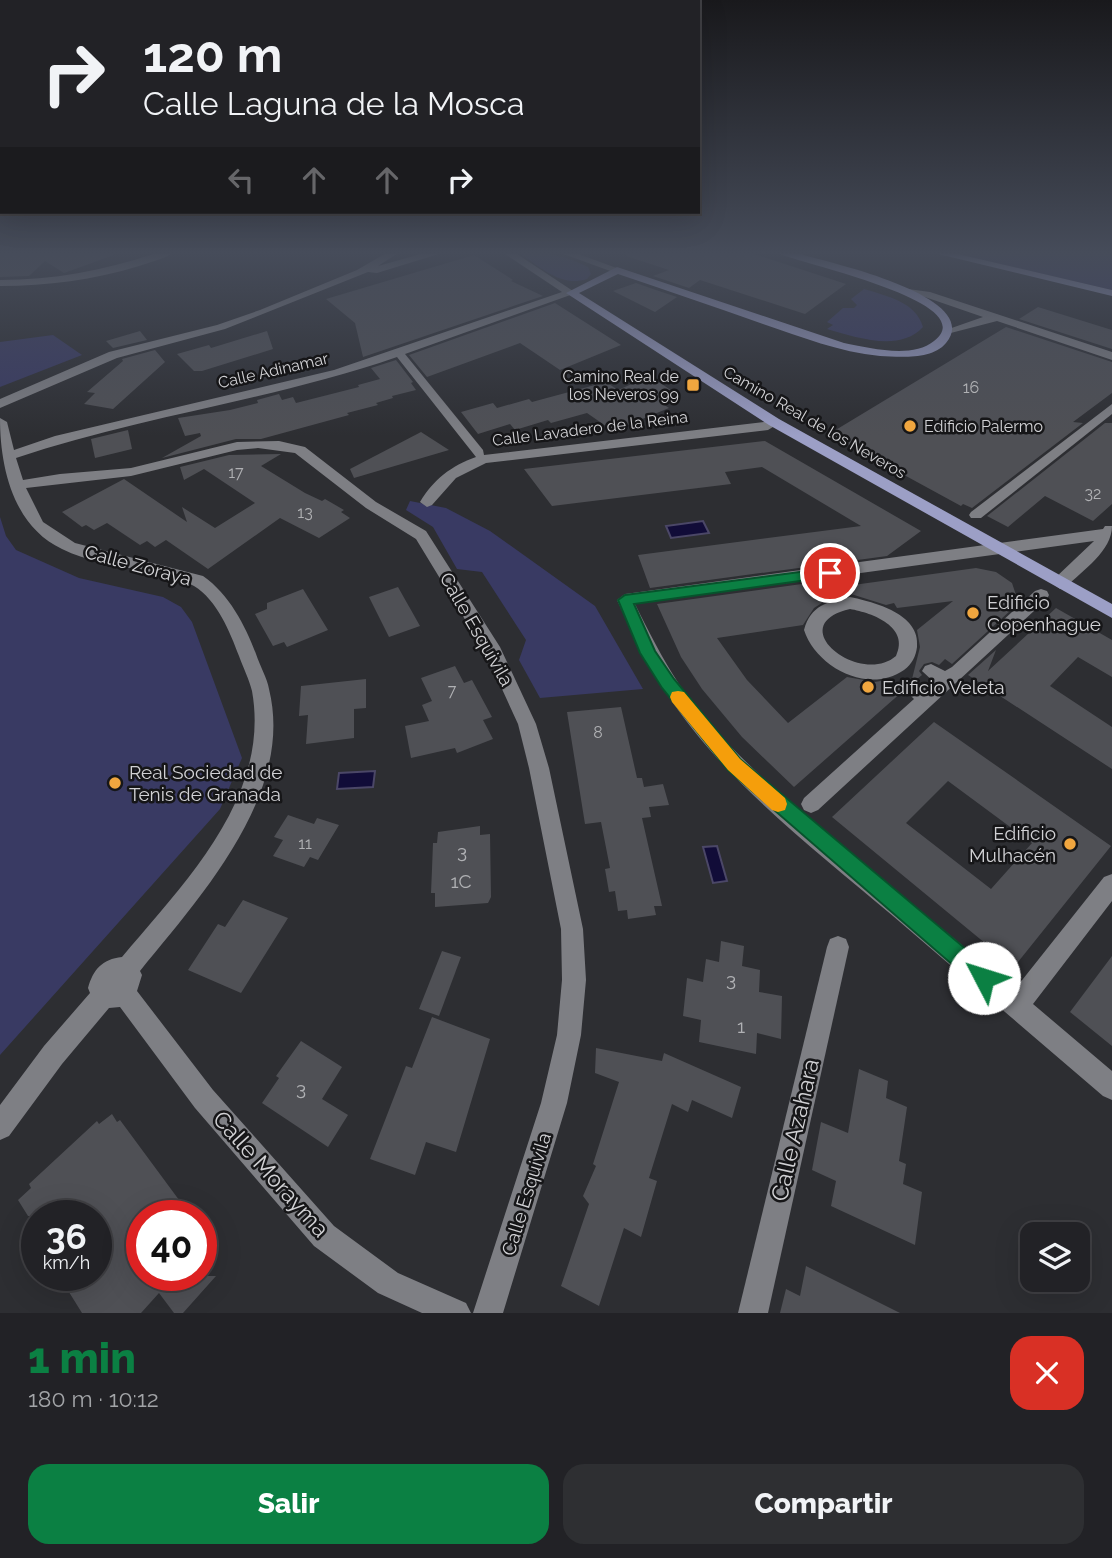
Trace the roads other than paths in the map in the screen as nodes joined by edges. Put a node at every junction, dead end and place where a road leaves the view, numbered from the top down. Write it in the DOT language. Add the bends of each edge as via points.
graph roads {
  1 [pos="259,313"];
  2 [pos="512,313"];
  3 [pos="603,313"];
  4 [pos="743,313"];
  5 [pos="941,313"];
  6 [pos="983,313"];
  7 [pos="997,318"];
  8 [pos="947,333"];
  9 [pos="1112,356"];
  10 [pos="403,357"];
  11 [pos="0,404"];
  12 [pos="1112,408"];
  13 [pos="0,422"];
  14 [pos="774,422"];
  15 [pos="478,453"];
  16 [pos="9,456"];
  17 [pos="18,486"];
  18 [pos="427,502"];
  19 [pos="976,515"];
  20 [pos="1109,531"];
  21 [pos="1001,550"];
  22 [pos="1060,583"];
  23 [pos="1041,595"];
  24 [pos="1112,612"];
  25 [pos="813,624"];
  26 [pos="811,804"];
  27 [pos="1112,884"];
  28 [pos="838,947"];
  29 [pos="117,986"];
  30 [pos="1017,1005"];
  31 [pos="1112,1087"];
  32 [pos="0,1127"];
  33 [pos="456,1313"];
  34 [pos="488,1313"];
  35 [pos="753,1313"];
  1 -- 11 [label="street" via="113,355"];
  2 -- 16 [label="street, Calle Adinamar" via="338,373 60,439"];
  3 -- 14 [label="main road, Camino Real de los Neveros"];
  4 -- 8 [label="main road" via="863,351 890,354 937,343"];
  5 -- 8 [label="main road"];
  6 -- 7 [label="street"];
  7 -- 8 [label="street"];
  7 -- 9 [label="street"];
  10 -- 15 [label="street"];
  12 -- 19 [label="street"];
  13 -- 16 [label="street, Calle Zoraya"];
  14 -- 18 [label="street, Calle Lavadero de la Reina" via="483,459 435,486"];
  14 -- 21 [label="main road, Camino Real de los Neveros"];
  16 -- 17 [label="street, Calle Zoraya"];
  17 -- 29 [label="street, Calle Zoraya" via="36,523 61,542 197,580 211,589 249,653 263,699 265,738 251,797 225,842"];
  17 -- 34 [label="street, Calle Esquivila" via="131,471 253,444 300,450 371,505 421,535 494,652 527,724 539,768 572,929 574,980 569,1035 554,1102"];
  20 -- 21 [label="street"];
  20 -- 22 [label="street"];
  21 -- 22 [label="main road, Camino Real de los Neveros"];
  21 -- 30 [label="street" via="625,600 648,653 668,684 734,764"];
  22 -- 24 [label="main road, Camino Real de los Neveros"];
  23 -- 26 [label="street" via="919,693"];
  25 -- 25 [label="street" via="825,609 837,604 864,605 899,624 908,652 887,670 856,671 827,657 817,646"];
  27 -- 30 [label="street"];
  28 -- 35 [label="street, Calle Azahara"];
  29 -- 32 [label="street, Calle Zoraya" via="53,1055"];
  29 -- 33 [label="street, Calle Morayma" via="204,1099 324,1236 388,1283"];
  30 -- 31 [label="street"];
}
